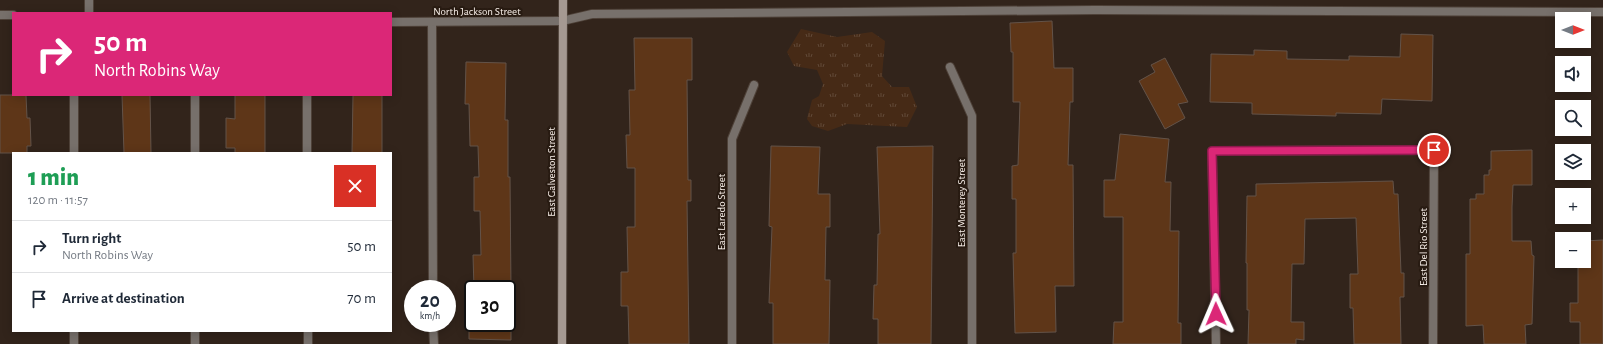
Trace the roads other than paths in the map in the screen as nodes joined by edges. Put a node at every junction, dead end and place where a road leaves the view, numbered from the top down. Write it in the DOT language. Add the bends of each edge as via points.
graph roads {
  1 [pos="89,0"];
  2 [pos="563,0"];
  3 [pos="89,12"];
  4 [pos="1603,12"];
  5 [pos="0,15"];
  6 [pos="12,15"];
  7 [pos="562,21"];
  8 [pos="392,22"];
  9 [pos="432,22"];
  10 [pos="950,67"];
  11 [pos="754,85"];
  12 [pos="74,96"];
  13 [pos="195,96"];
  14 [pos="307,96"];
  15 [pos="74,152"];
  16 [pos="195,152"];
  17 [pos="307,152"];
  18 [pos="433,280"];
  19 [pos="74,332"];
  20 [pos="195,332"];
  21 [pos="308,332"];
  22 [pos="434,332"];
  23 [pos="74,344"];
  24 [pos="195,344"];
  25 [pos="308,344"];
  26 [pos="434,344"];
  27 [pos="562,344"];
  28 [pos="732,344"];
  29 [pos="972,344"];
  30 [pos="1216,344"];
  31 [pos="1434,344"];
  1 -- 3 [label="street"];
  2 -- 7 [label="street, East Galveston Street"];
  4 -- 7 [label="street, North Jackson Street" via="1095,10 592,14"];
  5 -- 6 [label="street"];
  7 -- 9 [label="street, North Jackson Street"];
  7 -- 27 [label="street, East Galveston Street"];
  8 -- 9 [label="street, North Jackson Street"];
  9 -- 18 [label="street"];
  10 -- 29 [label="street, East Monterey Street" via="972,116"];
  11 -- 28 [label="street, East Laredo Street" via="732,139"];
  12 -- 15 [label="street"];
  13 -- 16 [label="street"];
  14 -- 17 [label="street"];
  19 -- 23 [label="street"];
  20 -- 24 [label="street"];
  21 -- 25 [label="street"];
  22 -- 26 [label="street"];
  30 -- 31 [label="street, East Del Rio Street" via="1212,151 1434,150"];
}
